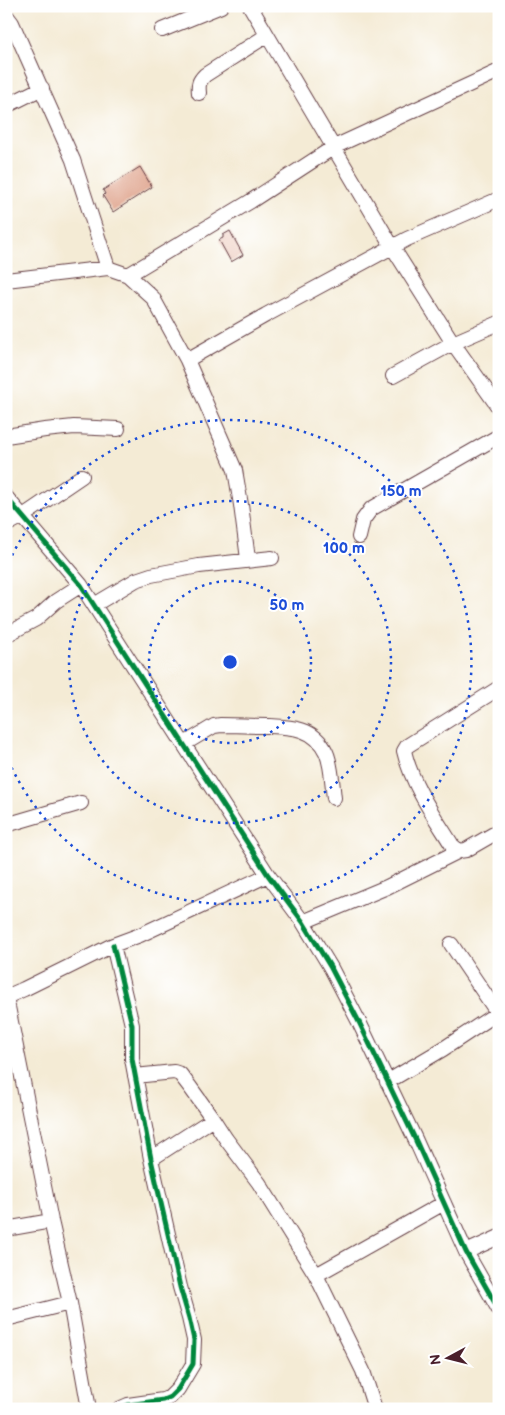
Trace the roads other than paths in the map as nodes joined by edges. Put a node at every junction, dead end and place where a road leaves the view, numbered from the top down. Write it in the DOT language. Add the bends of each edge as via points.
graph roads {
  1 [pos="220,6"];
  2 [pos="250,6"];
  3 [pos="6,15"];
  4 [pos="162,30"];
  5 [pos="266,36"];
  6 [pos="499,71"];
  7 [pos="42,88"];
  8 [pos="199,93"];
  9 [pos="6,106"];
  10 [pos="334,147"];
  11 [pos="499,199"];
  12 [pos="393,248"];
  13 [pos="108,268"];
  14 [pos="128,275"];
  15 [pos="6,280"];
  16 [pos="499,323"];
  17 [pos="453,343"];
  18 [pos="187,360"];
  19 [pos="393,376"];
  20 [pos="499,408"];
  21 [pos="118,430"];
  22 [pos="6,436"];
  23 [pos="499,436"];
  24 [pos="82,476"];
  25 [pos="6,497"];
  26 [pos="23,516"];
  27 [pos="6,525"];
  28 [pos="359,537"];
  29 [pos="272,558"];
  30 [pos="248,559"];
  31 [pos="82,586"];
  32 [pos="94,605"];
  33 [pos="6,635"];
  34 [pos="499,688"];
  35 [pos="184,744"];
  36 [pos="334,798"];
  37 [pos="81,803"];
  38 [pos="6,826"];
  39 [pos="499,831"];
  40 [pos="459,851"];
  41 [pos="268,875"];
  42 [pos="303,922"];
  43 [pos="451,944"];
  44 [pos="113,945"];
  45 [pos="6,997"];
  46 [pos="498,1014"];
  47 [pos="135,1076"];
  48 [pos="387,1082"];
  49 [pos="213,1119"];
  50 [pos="152,1159"];
  51 [pos="444,1203"];
  52 [pos="51,1221"];
  53 [pos="6,1229"];
  54 [pos="499,1237"];
  55 [pos="466,1252"];
  56 [pos="316,1275"];
  57 [pos="70,1303"];
  58 [pos="499,1310"];
  59 [pos="6,1319"];
  60 [pos="89,1409"];
  61 [pos="119,1409"];
  62 [pos="375,1409"];
  1 -- 4 [label="street"];
  2 -- 5 [label="street"];
  3 -- 7 [label="street"];
  5 -- 8 [label="street" via="205,75 198,86"];
  5 -- 10 [label="street"];
  6 -- 10 [label="street"];
  7 -- 9 [label="street"];
  7 -- 13 [label="street" via="74,160"];
  10 -- 12 [label="street"];
  10 -- 14 [label="street"];
  11 -- 12 [label="street"];
  12 -- 17 [label="street"];
  12 -- 18 [label="street" via="266,314"];
  13 -- 14 [label="street"];
  13 -- 15 [label="street"];
  14 -- 18 [label="street" via="153,298"];
  16 -- 17 [label="street"];
  17 -- 19 [label="street"];
  17 -- 20 [label="street"];
  18 -- 30 [label="street" via="235,470"];
  21 -- 22 [label="street" via="74,428"];
  23 -- 28 [label="street" via="371,509 363,520"];
  24 -- 26 [label="street"];
  25 -- 26 [label="street"];
  26 -- 27 [label="street"];
  26 -- 31 [label="street"];
  29 -- 30 [label="street"];
  30 -- 32 [label="street" via="136,580"];
  31 -- 32 [label="street"];
  31 -- 33 [label="street" via="56,601 36,619"];
  32 -- 35 [label="street"];
  34 -- 40 [label="street" via="404,751 421,794"];
  35 -- 36 [label="street" via="221,725 300,729 321,744 327,754"];
  35 -- 41 [label="street"];
  37 -- 38 [label="street"];
  39 -- 40 [label="street"];
  40 -- 42 [label="street" via="387,887"];
  41 -- 42 [label="street"];
  41 -- 44 [label="street"];
  42 -- 48 [label="street" via="335,976"];
  43 -- 46 [label="street"];
  44 -- 45 [label="street"];
  44 -- 47 [label="street" via="132,1025"];
  45 -- 52 [label="street"];
  46 -- 48 [label="street"];
  47 -- 49 [label="street" via="180,1074"];
  47 -- 50 [label="street"];
  48 -- 51 [label="street"];
  49 -- 50 [label="street"];
  49 -- 56 [label="street" via="259,1183"];
  50 -- 61 [label="street" via="194,1340 193,1364 170,1397"];
  51 -- 55 [label="street"];
  51 -- 56 [label="street"];
  52 -- 53 [label="street"];
  52 -- 57 [label="street"];
  54 -- 55 [label="street"];
  55 -- 58 [label="street"];
  56 -- 62 [label="street" via="363,1371"];
  57 -- 59 [label="street"];
  57 -- 60 [label="street"];
}
